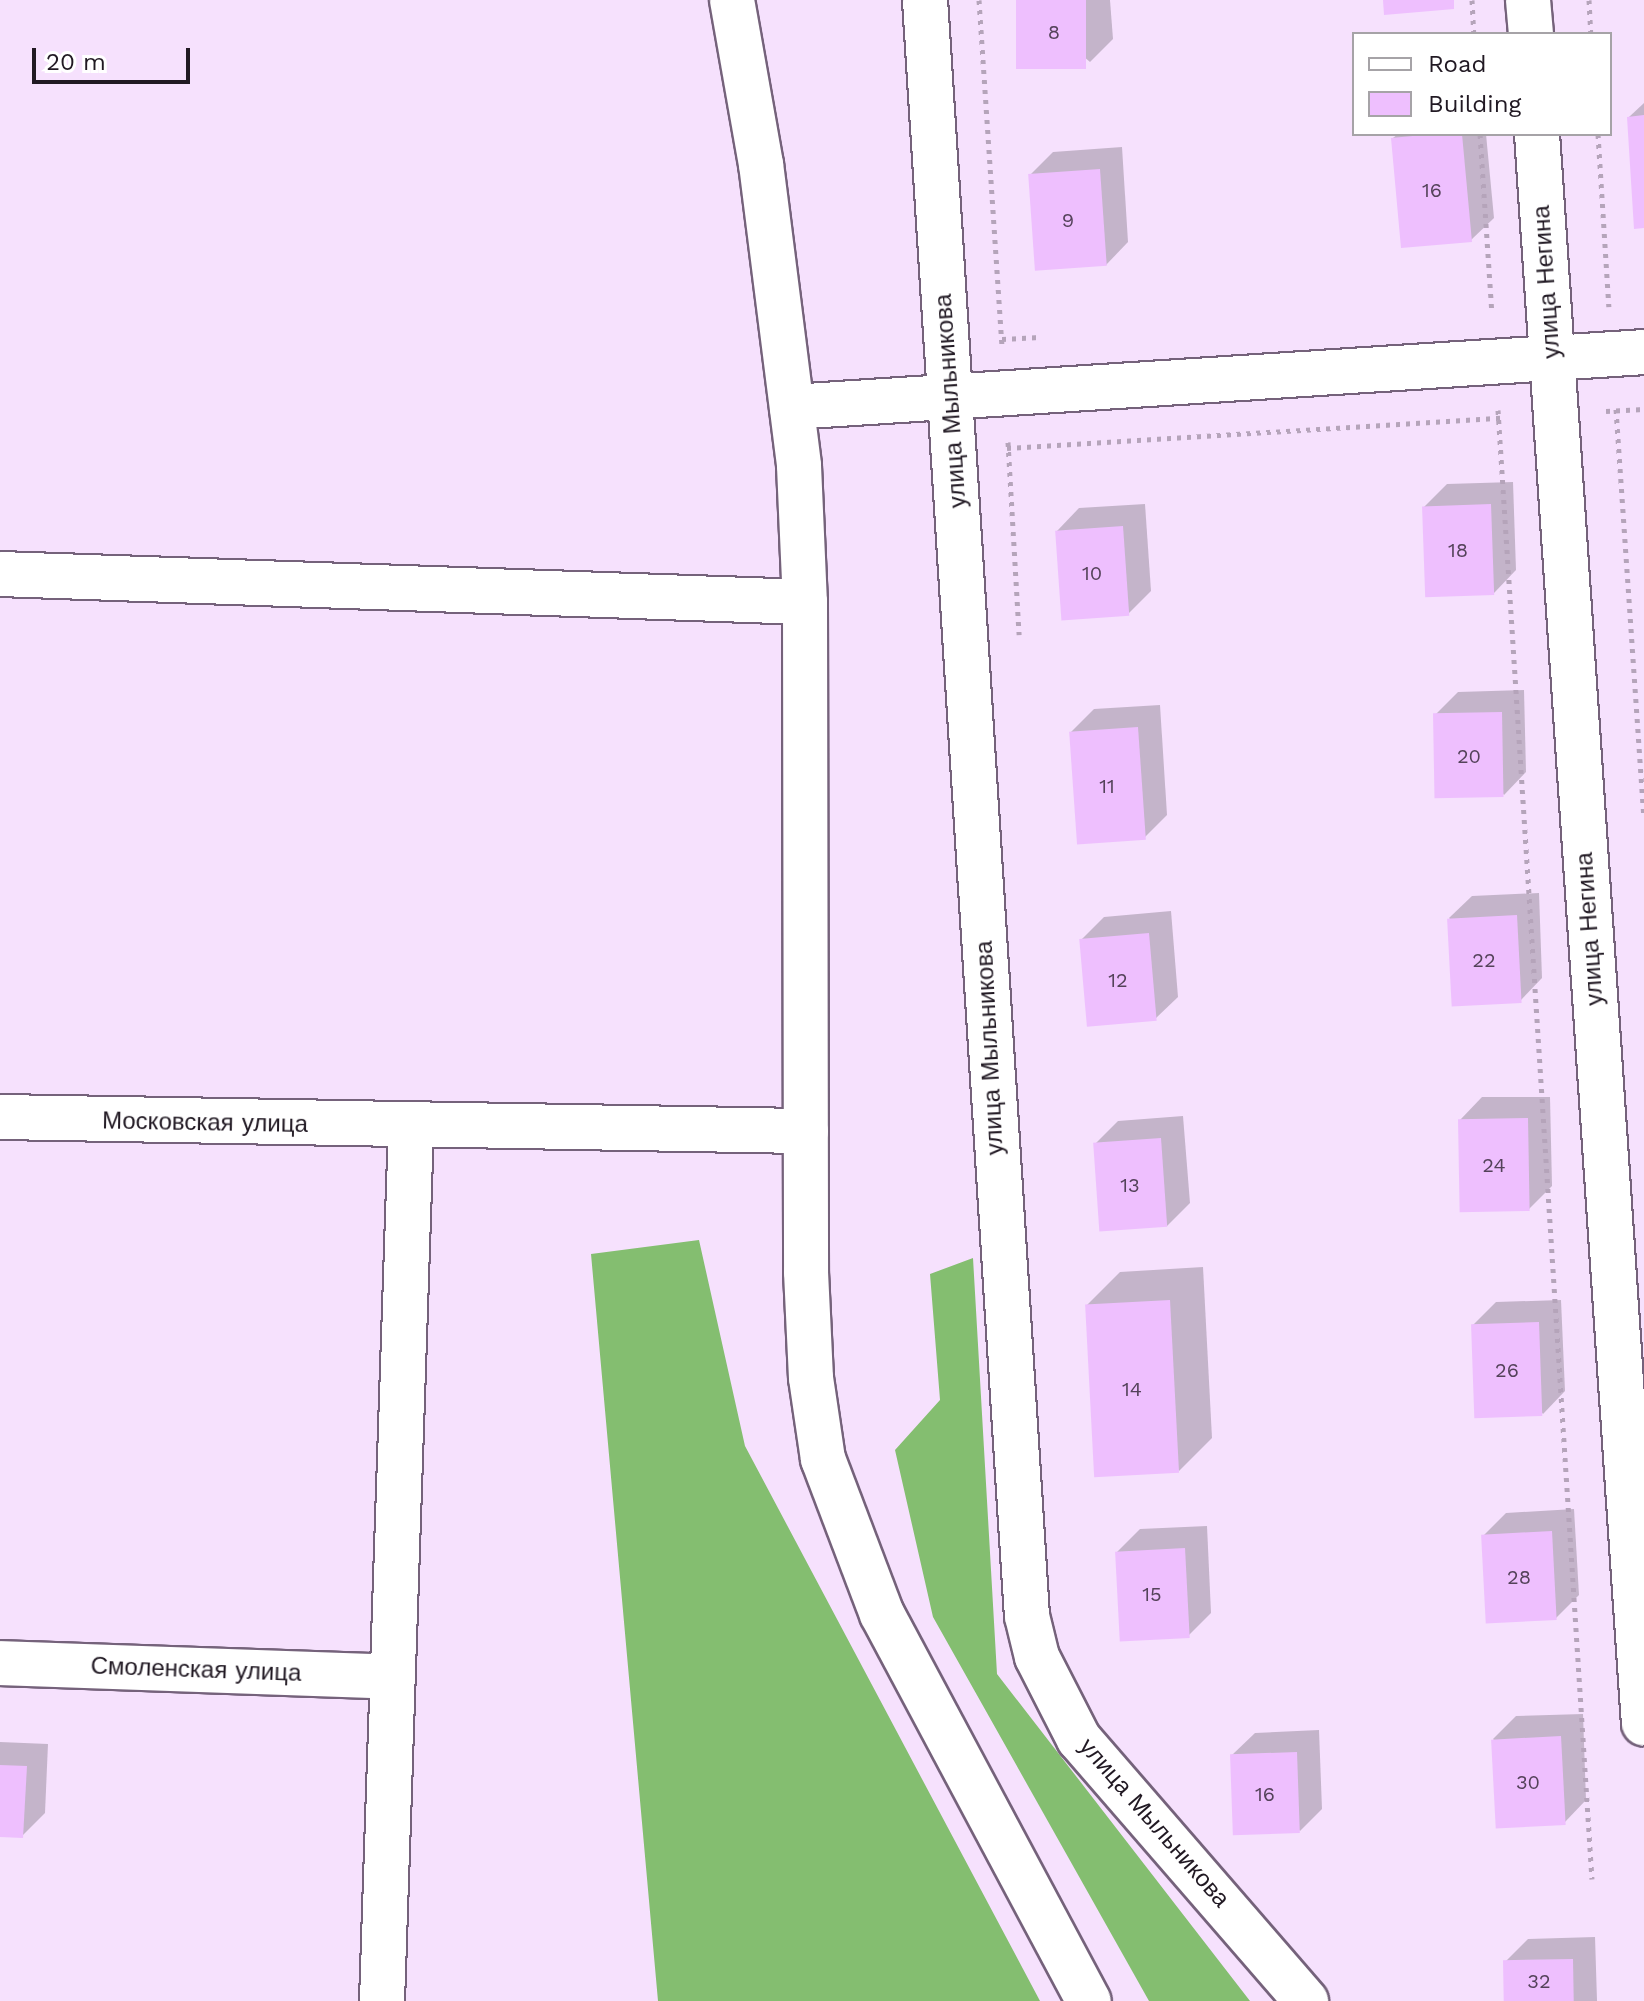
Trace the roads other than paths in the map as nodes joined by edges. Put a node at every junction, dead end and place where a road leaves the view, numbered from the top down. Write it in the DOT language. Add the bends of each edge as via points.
graph roads {
  1 [pos="732,0"];
  2 [pos="925,0"];
  3 [pos="1528,0"];
  4 [pos="1531,32"];
  5 [pos="1537,136"];
  6 [pos="1628,353"];
  7 [pos="1551,356"];
  8 [pos="951,397"];
  9 [pos="792,407"];
  10 [pos="0,574"];
  11 [pos="805,602"];
  12 [pos="0,1117"];
  13 [pos="411,1128"];
  14 [pos="806,1131"];
  15 [pos="0,1663"];
  16 [pos="393,1677"];
  17 [pos="1644,1723"];
  18 [pos="382,2001"];
  19 [pos="1089,2001"];
  20 [pos="1306,2001"];
  1 -- 9 [label="street" via="761,164"];
  2 -- 8 [label="street, улица Мыльникова"];
  3 -- 4 [label="street"];
  5 -- 7 [label="street, улица Негина"];
  6 -- 7 [label="street"];
  7 -- 8 [label="street"];
  7 -- 17 [label="street, улица Негина"];
  8 -- 9 [label="street"];
  8 -- 20 [label="street, улица Мыльникова" via="1027,1616 1037,1657 1079,1739"];
  9 -- 11 [label="street"];
  10 -- 11 [label="street"];
  11 -- 14 [label="street"];
  12 -- 13 [label="street, Московская улица"];
  13 -- 14 [label="street, Московская улица"];
  13 -- 16 [label="street"];
  14 -- 19 [label="street" via="810,1363 823,1459 882,1614"];
  15 -- 16 [label="street, Смоленская улица"];
  16 -- 18 [label="street"];
}
